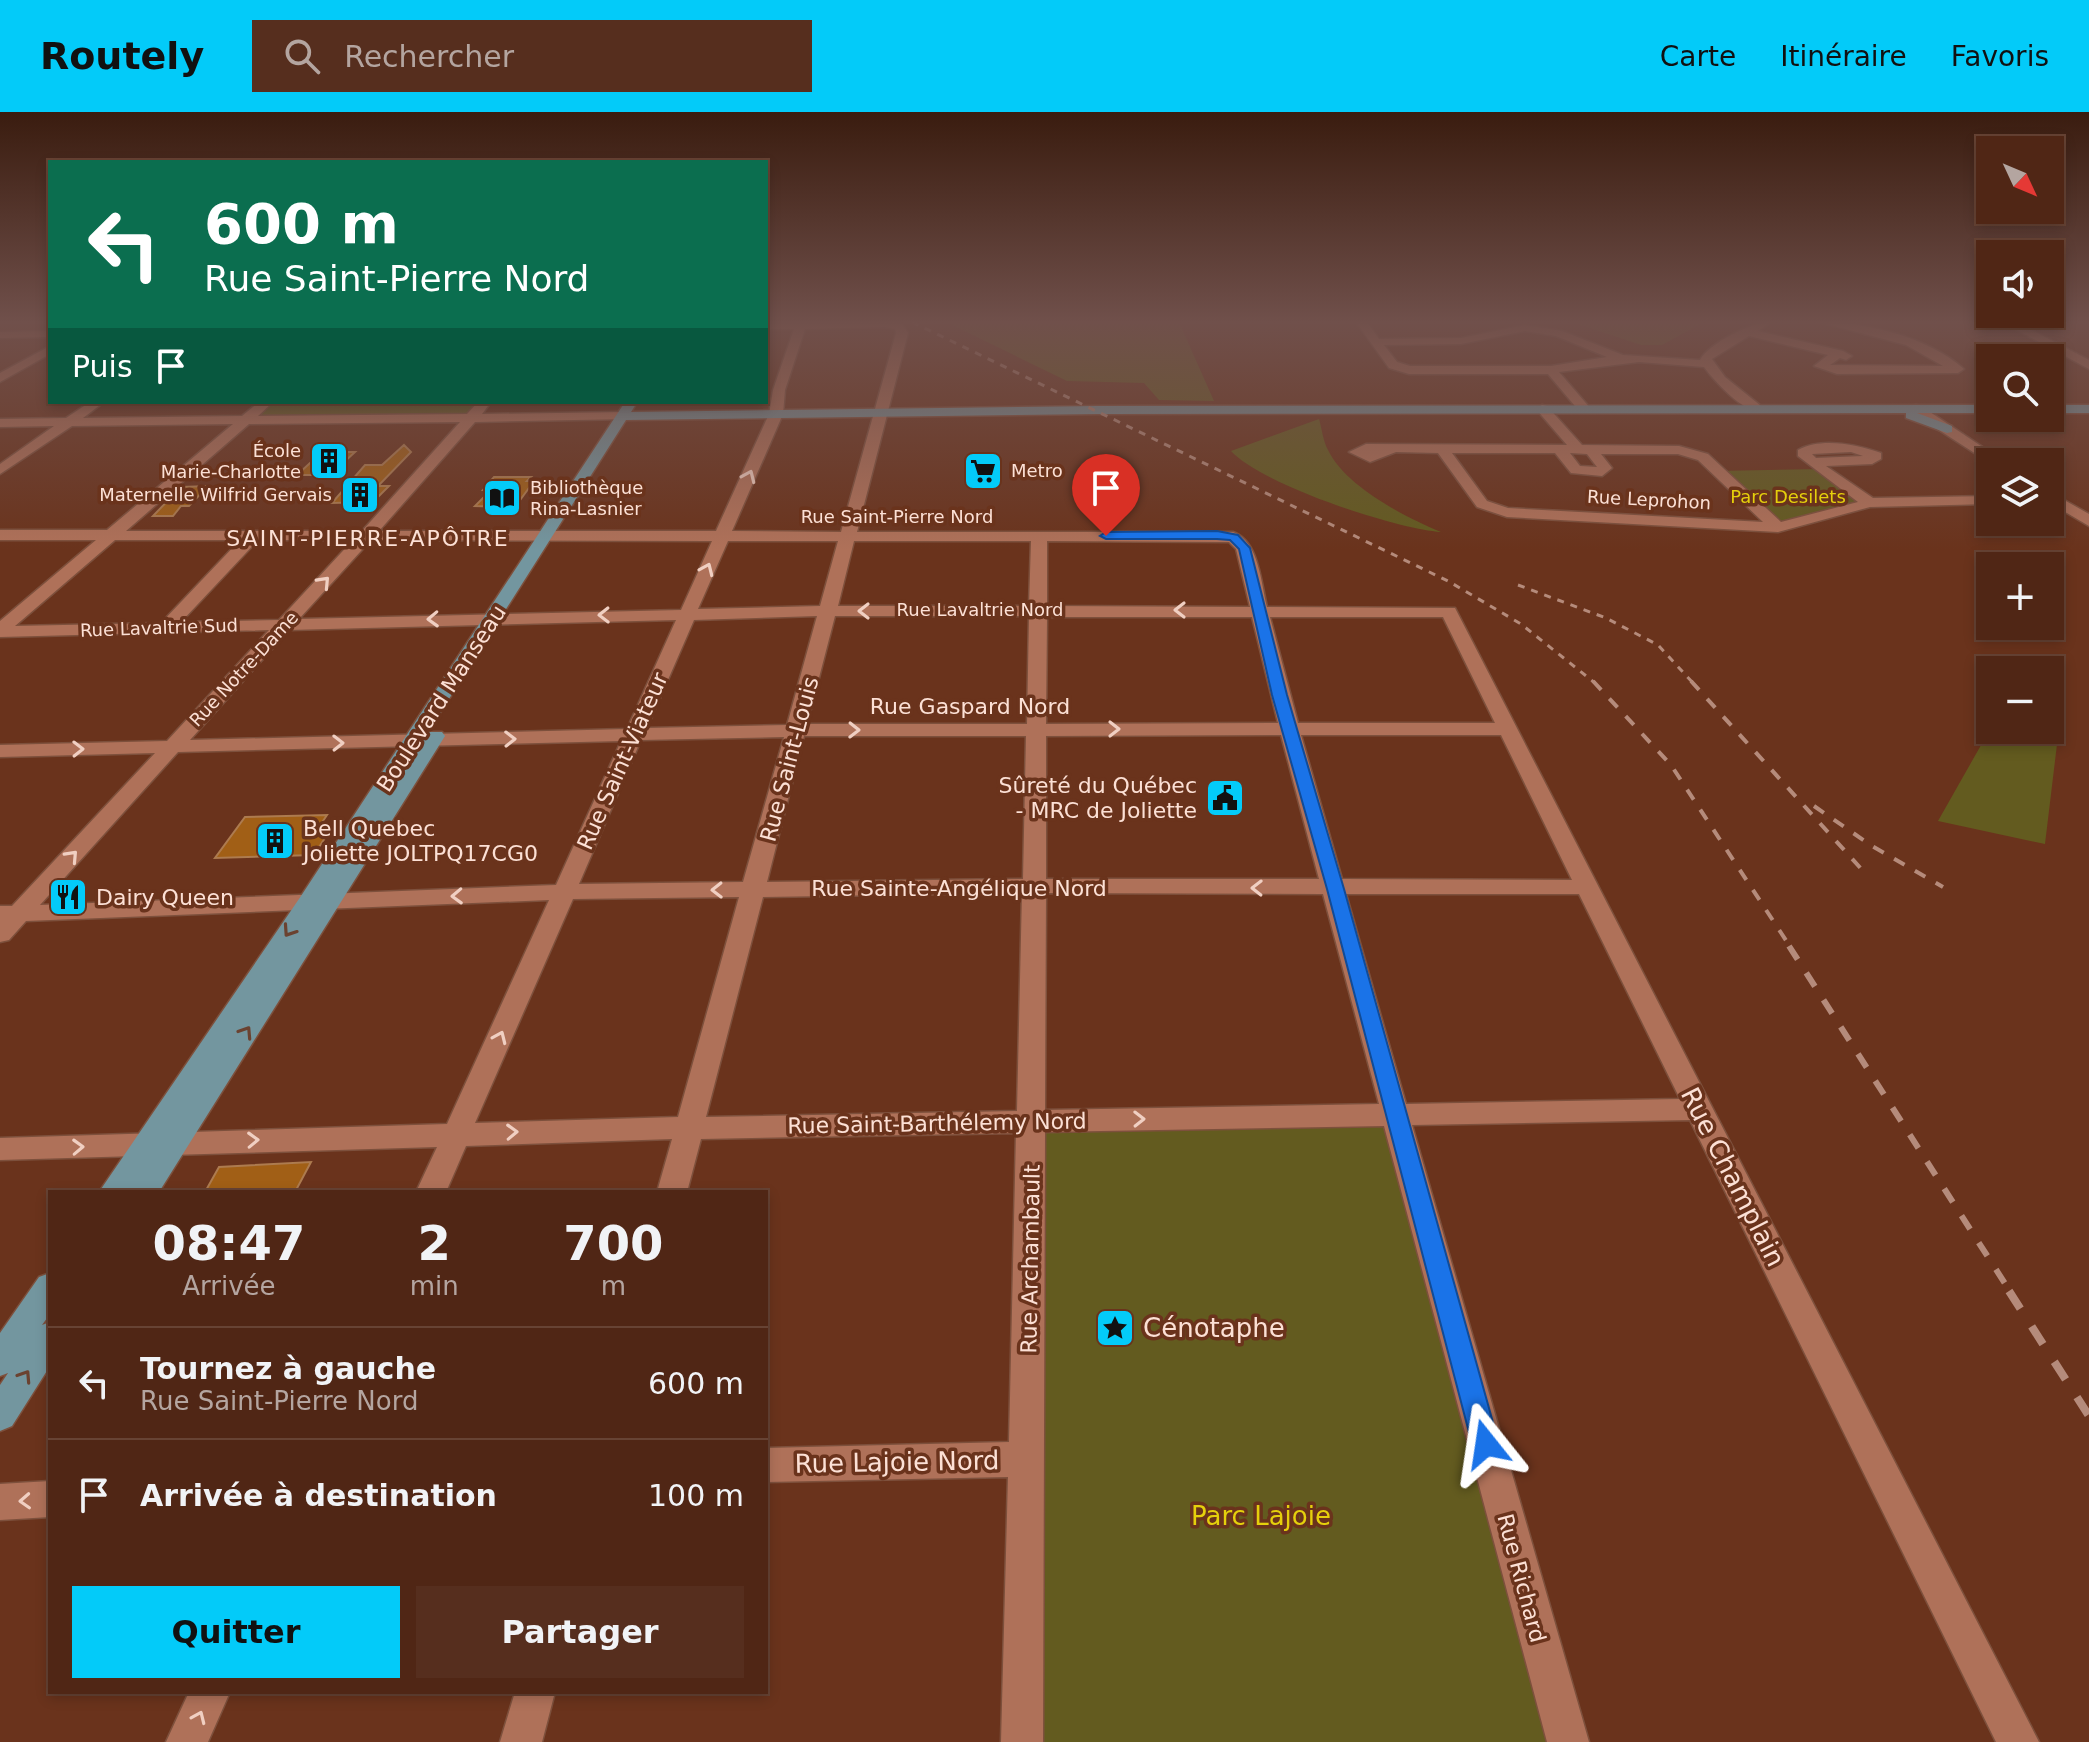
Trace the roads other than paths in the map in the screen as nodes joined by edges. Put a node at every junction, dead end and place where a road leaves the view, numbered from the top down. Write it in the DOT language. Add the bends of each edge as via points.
graph roads {
  1 [pos="778,398"];
  2 [pos="885,398"];
  3 [pos="1575,398"];
  4 [pos="1744,398"];
  5 [pos="95,404"];
  6 [pos="265,404"];
  7 [pos="483,404"];
  8 [pos="645,406"];
  9 [pos="627,409"];
  10 [pos="1542,409"];
  11 [pos="1585,409"];
  12 [pos="1756,409"];
  13 [pos="1866,409"];
  14 [pos="1916,409"];
  15 [pos="1976,409"];
  16 [pos="1976,409"];
  17 [pos="2064,409"];
  18 [pos="2089,409"];
  19 [pos="881,413"];
  20 [pos="776,414"];
  21 [pos="687,415"];
  22 [pos="471,418"];
  23 [pos="245,421"];
  24 [pos="0,423"];
  25 [pos="67,423"];
  26 [pos="1947,429"];
  27 [pos="627,433"];
  28 [pos="1976,448"];
  29 [pos="1392,449"];
  30 [pos="1560,450"];
  31 [pos="1585,450"];
  32 [pos="1444,451"];
  33 [pos="1813,462"];
  34 [pos="0,470"];
  35 [pos="1976,500"];
  36 [pos="1870,503"];
  37 [pos="2064,505"];
  38 [pos="2089,521"];
  39 [pos="1778,527"];
  40 [pos="0,535"];
  41 [pos="107,536"];
  42 [pos="253,536"];
  43 [pos="366,536"];
  44 [pos="1039,536"];
  45 [pos="553,537"];
  46 [pos="721,537"];
  47 [pos="849,537"];
  48 [pos="1233,537"];
  49 [pos="1037,610"];
  50 [pos="1258,610"];
  51 [pos="829,611"];
  52 [pos="1449,612"];
  53 [pos="687,614"];
  54 [pos="502,617"];
  55 [pos="286,624"];
  56 [pos="167,627"];
  57 [pos="0,631"];
  58 [pos="1290,729"];
  59 [pos="1507,729"];
  60 [pos="797,730"];
  61 [pos="1035,730"];
  62 [pos="633,736"];
  63 [pos="422,741"];
  64 [pos="172,747"];
  65 [pos="0,751"];
  66 [pos="1033,886"];
  67 [pos="1588,887"];
  68 [pos="1335,889"];
  69 [pos="754,890"];
  70 [pos="564,892"];
  71 [pos="320,901"];
  72 [pos="9,914"];
  73 [pos="0,934"];
  74 [pos="1699,1109"];
  75 [pos="1396,1115"];
  76 [pos="1033,1120"];
  77 [pos="689,1128"];
  78 [pos="457,1134"];
  79 [pos="161,1144"];
  80 [pos="0,1149"];
  81 [pos="116,1190"];
  82 [pos="144,1190"];
  83 [pos="432,1190"];
  84 [pos="673,1190"];
  85 [pos="48,1290"];
  86 [pos="48,1340"];
  87 [pos="0,1361"];
  88 [pos="0,1415"];
  89 [pos="1027,1459"];
  90 [pos="768,1465"];
  91 [pos="48,1499"];
  92 [pos="0,1502"];
  93 [pos="209,1694"];
  94 [pos="534,1694"];
  95 [pos="187,1742"];
  96 [pos="521,1742"];
  97 [pos="1022,1742"];
  98 [pos="1568,1742"];
  99 [pos="2018,1742"];
  1 -- 20 [label="street, Rue Saint-Viateur"];
  2 -- 19 [label="street, Rue Saint-Louis"];
  3 -- 11 [label="street"];
  4 -- 12 [label="street"];
  5 -- 25 [label="street"];
  6 -- 23 [label="street"];
  7 -- 22 [label="street, Rue Notre-Dame"];
  8 -- 9 [label="main road"];
  8 -- 21 [label="main road"];
  8 -- 27 [label="main road, Boulevard Manseau"];
  9 -- 22 [label="street"];
  9 -- 45 [label="main road, Boulevard Manseau"];
  10 -- 11 [label="main road"];
  10 -- 19 [label="main road"];
  10 -- 31 [label="street"];
  11 -- 12 [label="main road"];
  12 -- 13 [label="main road"];
  13 -- 14 [label="main road"];
  13 -- 26 [label="main road" via="1907,414"];
  14 -- 15 [label="main road"];
  14 -- 26 [label="street"];
  16 -- 26 [label="main road" via="1945,411 1938,420"];
  17 -- 18 [label="main road"];
  19 -- 20 [label="main road"];
  19 -- 47 [label="street, Rue Saint-Louis"];
  20 -- 21 [label="main road"];
  46 -- 20 [label="street, Rue Saint-Viateur, one-way"];
  21 -- 27 [label="main road"];
  22 -- 23 [label="street"];
  22 -- 43 [label="street, Rue Notre-Dame"];
  23 -- 25 [label="street"];
  23 -- 41 [label="street"];
  24 -- 25 [label="street"];
  25 -- 34 [label="street"];
  26 -- 28 [label="street"];
  27 -- 45 [label="main road, Boulevard Manseau"];
  29 -- 32 [label="street"];
  30 -- 31 [label="street"];
  30 -- 31 [label="street" via="1576,470 1602,472 1605,468"];
  30 -- 32 [label="street"];
  31 -- 39 [label="street" via="1688,452 1703,457"];
  32 -- 39 [label="street, Rue Leprohon" via="1482,504 1496,511"];
  33 -- 36 [label="street"];
  35 -- 36 [label="street, Rue Leprohon"];
  36 -- 39 [label="street, Rue Leprohon"];
  37 -- 38 [label="street"];
  40 -- 41 [label="street, Rue Saint-Pierre Nord"];
  41 -- 42 [label="street, Rue Saint-Pierre Nord"];
  41 -- 57 [label="street"];
  42 -- 43 [label="street, Rue Saint-Pierre Nord"];
  42 -- 56 [label="street"];
  43 -- 45 [label="street, Rue Saint-Pierre Nord"];
  55 -- 43 [label="street, Rue Notre-Dame, one-way"];
  44 -- 47 [label="street, Rue Saint-Pierre Nord"];
  44 -- 48 [label="street, Rue Saint-Pierre Nord"];
  44 -- 49 [label="street, Rue Archambault"];
  45 -- 46 [label="street, Rue Saint-Pierre Nord"];
  45 -- 54 [label="main road, Boulevard Manseau"];
  46 -- 47 [label="street, Rue Saint-Pierre Nord"];
  53 -- 46 [label="street, Rue Saint-Viateur, one-way"];
  47 -- 51 [label="street, Rue Saint-Louis"];
  48 -- 50 [label="street, Rue Richard" via="1244,548"];
  50 -- 49 [label="street, Rue Lavaltrie Nord, one-way"];
  49 -- 51 [label="street, Rue Lavaltrie Nord, one-way"];
  49 -- 61 [label="street, Rue Archambault"];
  50 -- 52 [label="street, Rue Lavaltrie Nord"];
  50 -- 58 [label="street, Rue Richard"];
  51 -- 53 [label="street, Rue Lavaltrie Nord"];
  51 -- 60 [label="street, Rue Saint-Louis"];
  52 -- 59 [label="street, Rue Champlain"];
  53 -- 54 [label="street, Rue Lavaltrie Nord, one-way"];
  53 -- 62 [label="street, Rue Saint-Viateur"];
  54 -- 55 [label="street, Rue Lavaltrie Sud, one-way"];
  54 -- 63 [label="main road, Boulevard Manseau"];
  55 -- 56 [label="street, Rue Lavaltrie Sud"];
  55 -- 64 [label="street, Rue Notre-Dame"];
  56 -- 57 [label="street, Rue Lavaltrie Sud"];
  58 -- 59 [label="street, Rue Gaspard Nord"];
  61 -- 58 [label="street, Rue Gaspard Nord, one-way"];
  58 -- 68 [label="street, Rue Richard"];
  59 -- 67 [label="street, Rue Champlain"];
  60 -- 61 [label="street, Rue Gaspard Nord, one-way"];
  60 -- 62 [label="street, Rue Gaspard Nord"];
  60 -- 69 [label="street, Rue Saint-Louis"];
  61 -- 66 [label="street, Rue Archambault"];
  63 -- 62 [label="street, Rue Gaspard Nord, one-way"];
  62 -- 70 [label="street, Rue Saint-Viateur"];
  64 -- 63 [label="street, Rue Gaspard Nord, one-way"];
  63 -- 71 [label="main road, Boulevard Manseau"];
  65 -- 64 [label="street, Rue Gaspard Nord, one-way"];
  72 -- 64 [label="street, Rue Notre-Dame, one-way"];
  68 -- 66 [label="street, Rue Sainte-Angélique Nord, one-way"];
  66 -- 69 [label="street, Rue Sainte-Angélique Nord"];
  66 -- 76 [label="street, Rue Archambault"];
  67 -- 68 [label="street, Rue Sainte-Angélique Nord"];
  67 -- 74 [label="street, Rue Champlain"];
  68 -- 75 [label="street, Rue Richard"];
  69 -- 70 [label="street, Rue Sainte-Angélique Nord, one-way"];
  69 -- 77 [label="street, Rue Saint-Louis"];
  70 -- 71 [label="street, Rue Sainte-Angélique Nord, one-way"];
  78 -- 70 [label="street, Rue Saint-Viateur, one-way"];
  71 -- 72 [label="street, Rue Sainte-Angélique Nord"];
  71 -- 79 [label="main road, Boulevard Manseau"];
  72 -- 73 [label="street, Rue Notre-Dame"];
  74 -- 75 [label="street, Rue Saint-Barthélemy Nord"];
  74 -- 99 [label="street, Rue Champlain"];
  76 -- 75 [label="street, Rue Saint-Barthélemy Nord, one-way"];
  75 -- 98 [label="street, Rue Richard"];
  76 -- 77 [label="street, Rue Saint-Barthélemy Nord"];
  76 -- 89 [label="street, Rue Archambault"];
  78 -- 77 [label="street, Rue Saint-Barthélemy Nord, one-way"];
  77 -- 84 [label="street, Rue Saint-Louis"];
  79 -- 78 [label="street, Rue Saint-Barthélemy Nord, one-way"];
  78 -- 83 [label="street, Rue Saint-Viateur"];
  80 -- 79 [label="street, Rue Saint-Barthélemy Nord, one-way"];
  79 -- 81 [label="main road, Boulevard Manseau"];
  79 -- 82 [label="main road, Boulevard Manseau"];
  85 -- 87 [label="main road"];
  88 -- 86 [label="main road, one-way"];
  89 -- 90 [label="street, Rue Lajoie Nord"];
  89 -- 97 [label="street, Rue Archambault"];
  91 -- 92 [label="street, one-way"];
  95 -- 93 [label="street, one-way"];
  94 -- 96 [label="street"];
}
